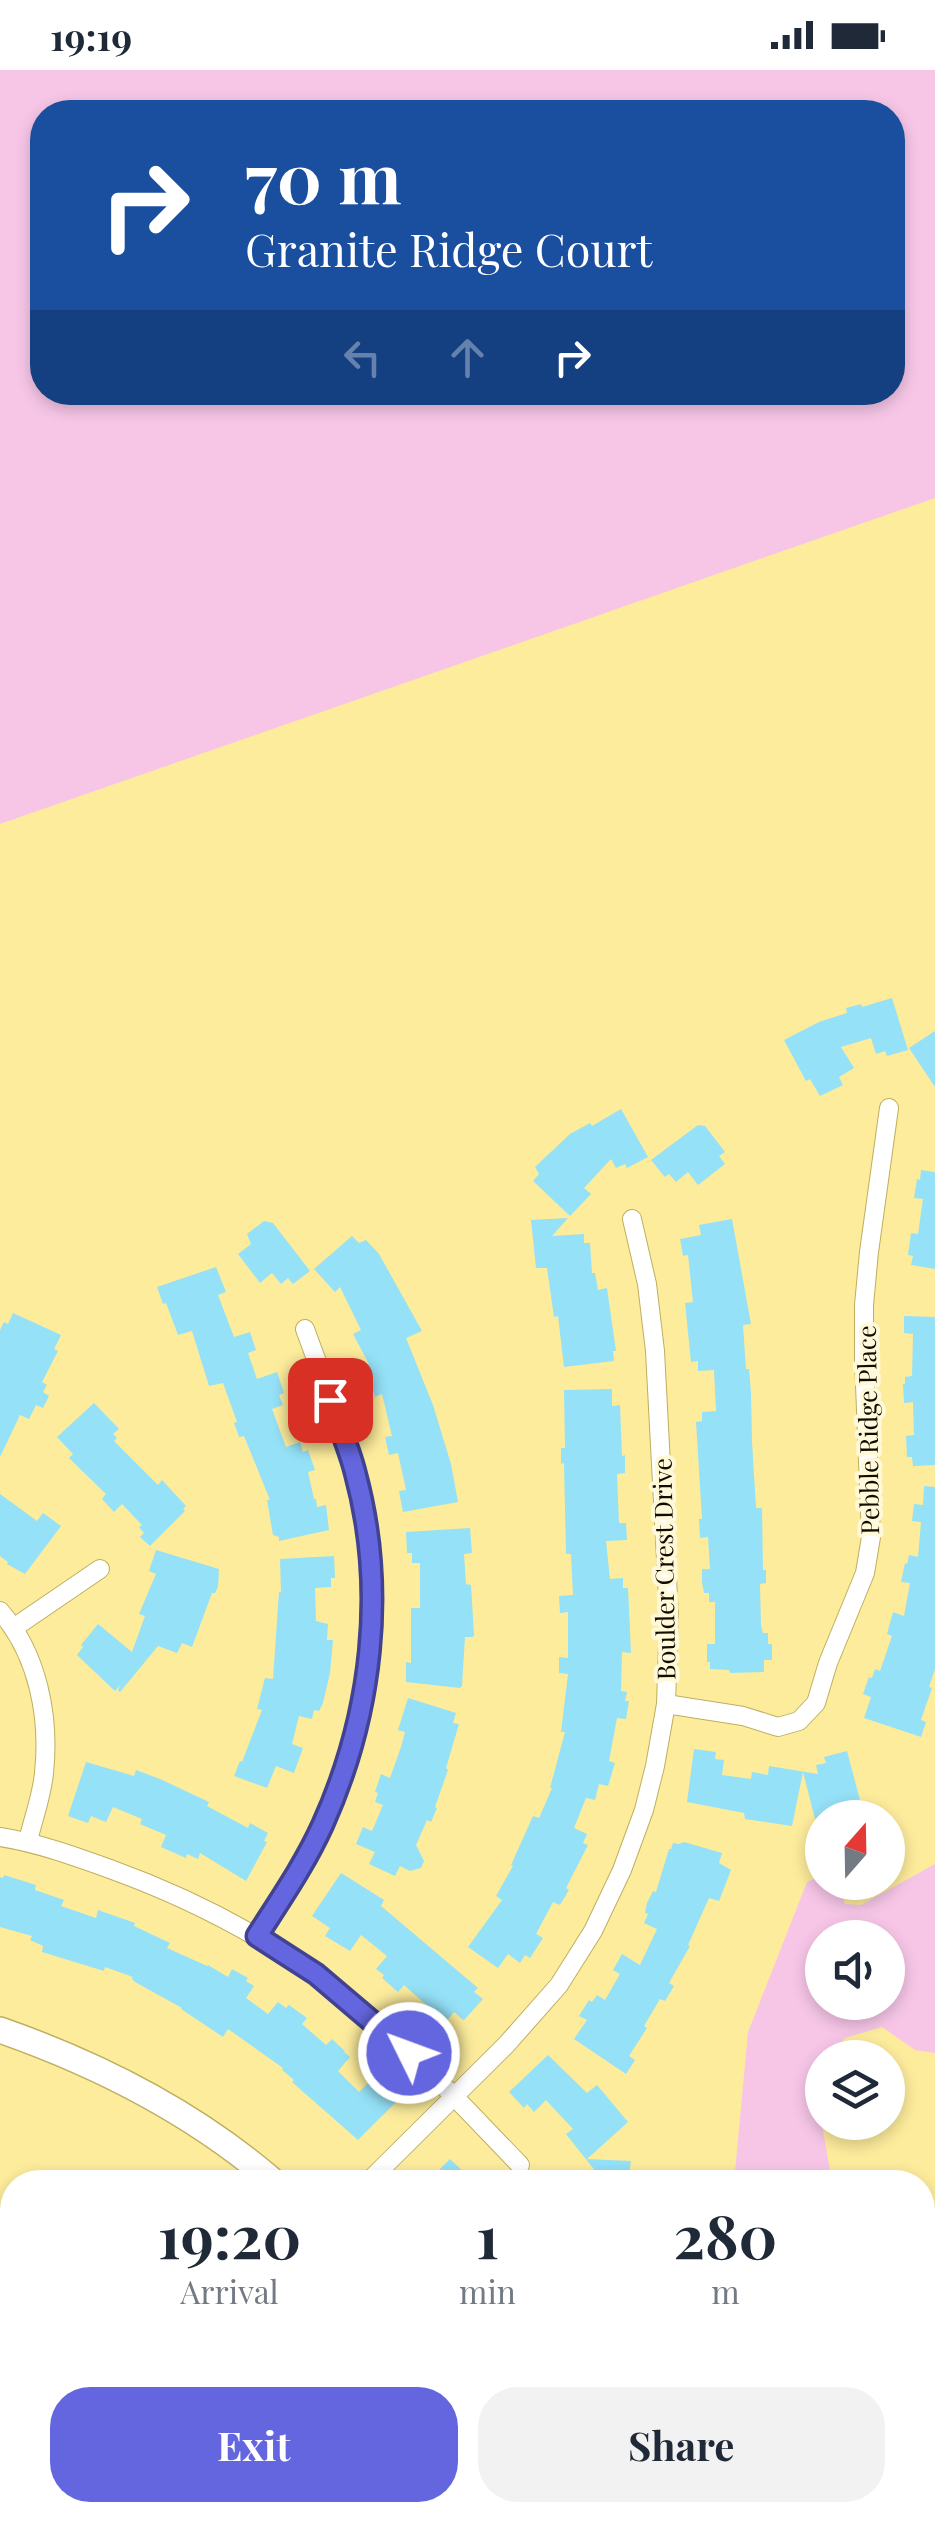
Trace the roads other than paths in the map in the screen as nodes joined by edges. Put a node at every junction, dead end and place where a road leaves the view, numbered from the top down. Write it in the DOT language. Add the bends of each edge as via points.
graph roads {
  1 [pos="889,1108"];
  2 [pos="632,1219"];
  3 [pos="305,1329"];
  4 [pos="100,1569"];
  5 [pos="0,1611"];
  6 [pos="14,1628"];
  7 [pos="666,1704"];
  8 [pos="0,1837"];
  9 [pos="28,1842"];
  10 [pos="257,1936"];
  11 [pos="0,2030"];
  12 [pos="453,2096"];
  13 [pos="520,2165"];
  14 [pos="258,2170"];
  15 [pos="380,2170"];
  1 -- 7 [label="street, Pebble Ridge Place" via="864,1305 870,1537 864,1573 816,1703 800,1721 778,1726"];
  2 -- 7 [label="street, Boulder Crest Drive" via="655,1351 669,1616"];
  3 -- 10 [label="street" via="358,1484 372,1627 364,1694 340,1782 296,1876"];
  4 -- 6 [label="street"];
  5 -- 6 [label="street"];
  6 -- 9 [label="street" via="32,1665 46,1739"];
  7 -- 12 [label="street, Boulder Crest Drive" via="644,1810 593,1932 559,1985"];
  8 -- 9 [label="street"];
  9 -- 10 [label="street" via="144,1881"];
  10 -- 12 [label="street" via="357,2007"];
  11 -- 14 [label="street" via="142,2090"];
  12 -- 13 [label="street"];
  12 -- 15 [label="street, Boulder Crest Drive"];
}
